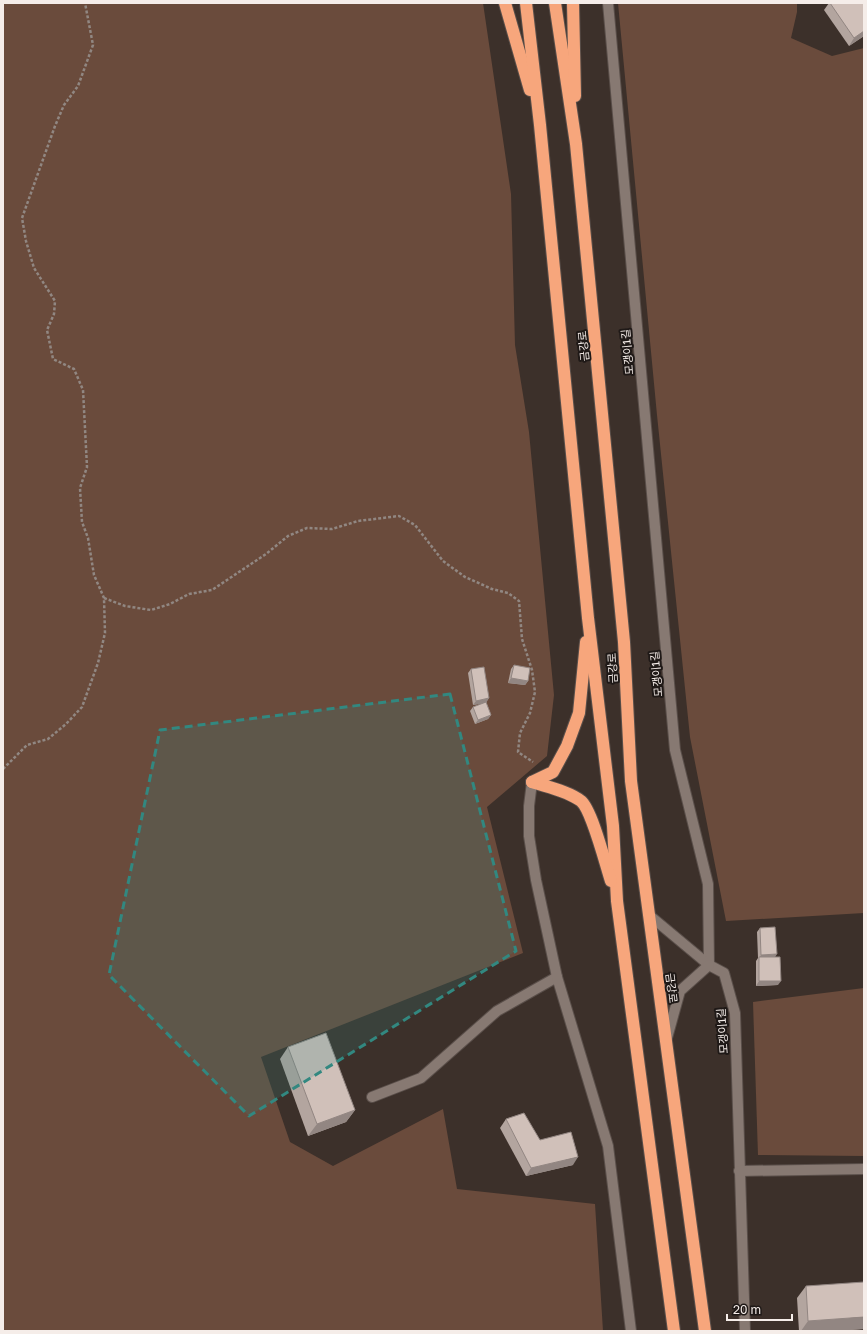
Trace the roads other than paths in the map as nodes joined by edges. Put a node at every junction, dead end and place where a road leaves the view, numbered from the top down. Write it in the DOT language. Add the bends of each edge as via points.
graph roads {
  1 [pos="505,3"];
  2 [pos="526,3"];
  3 [pos="555,3"];
  4 [pos="573,3"];
  5 [pos="608,3"];
  6 [pos="540,125"];
  7 [pos="576,144"];
  8 [pos="588,618"];
  9 [pos="532,782"];
  10 [pos="617,901"];
  11 [pos="649,915"];
  12 [pos="709,965"];
  13 [pos="557,977"];
  14 [pos="666,1042"];
  15 [pos="372,1097"];
  16 [pos="864,1169"];
  17 [pos="739,1171"];
  18 [pos="631,1331"];
  19 [pos="674,1331"];
  20 [pos="705,1331"];
  21 [pos="745,1331"];
  1 -- 6 [label="highway"];
  2 -- 6 [label="highway, 금강로"];
  3 -- 7 [label="highway, 금강로"];
  4 -- 7 [label="highway"];
  5 -- 12 [label="street, 모갱이1길" via="675,750 708,884"];
  6 -- 8 [label="highway, 금강로"];
  7 -- 11 [label="highway, 금강로" via="624,642 631,781"];
  8 -- 9 [label="highway" via="579,712 554,772"];
  8 -- 10 [label="highway, 금강로" via="613,826"];
  9 -- 10 [label="highway" via="581,802 595,828"];
  9 -- 13 [label="street" via="528,806 529,836"];
  10 -- 19 [label="highway, 금강로"];
  11 -- 12 [label="street"];
  11 -- 14 [label="highway, 금강로"];
  12 -- 14 [label="street" via="680,991"];
  12 -- 17 [label="street, 모갱이1길" via="724,973 735,1013"];
  13 -- 15 [label="street" via="497,1011 421,1078"];
  13 -- 18 [label="street" via="608,1146"];
  14 -- 20 [label="highway, 금강로"];
  16 -- 17 [label="street"];
  17 -- 21 [label="street, 모갱이1길"];
}
